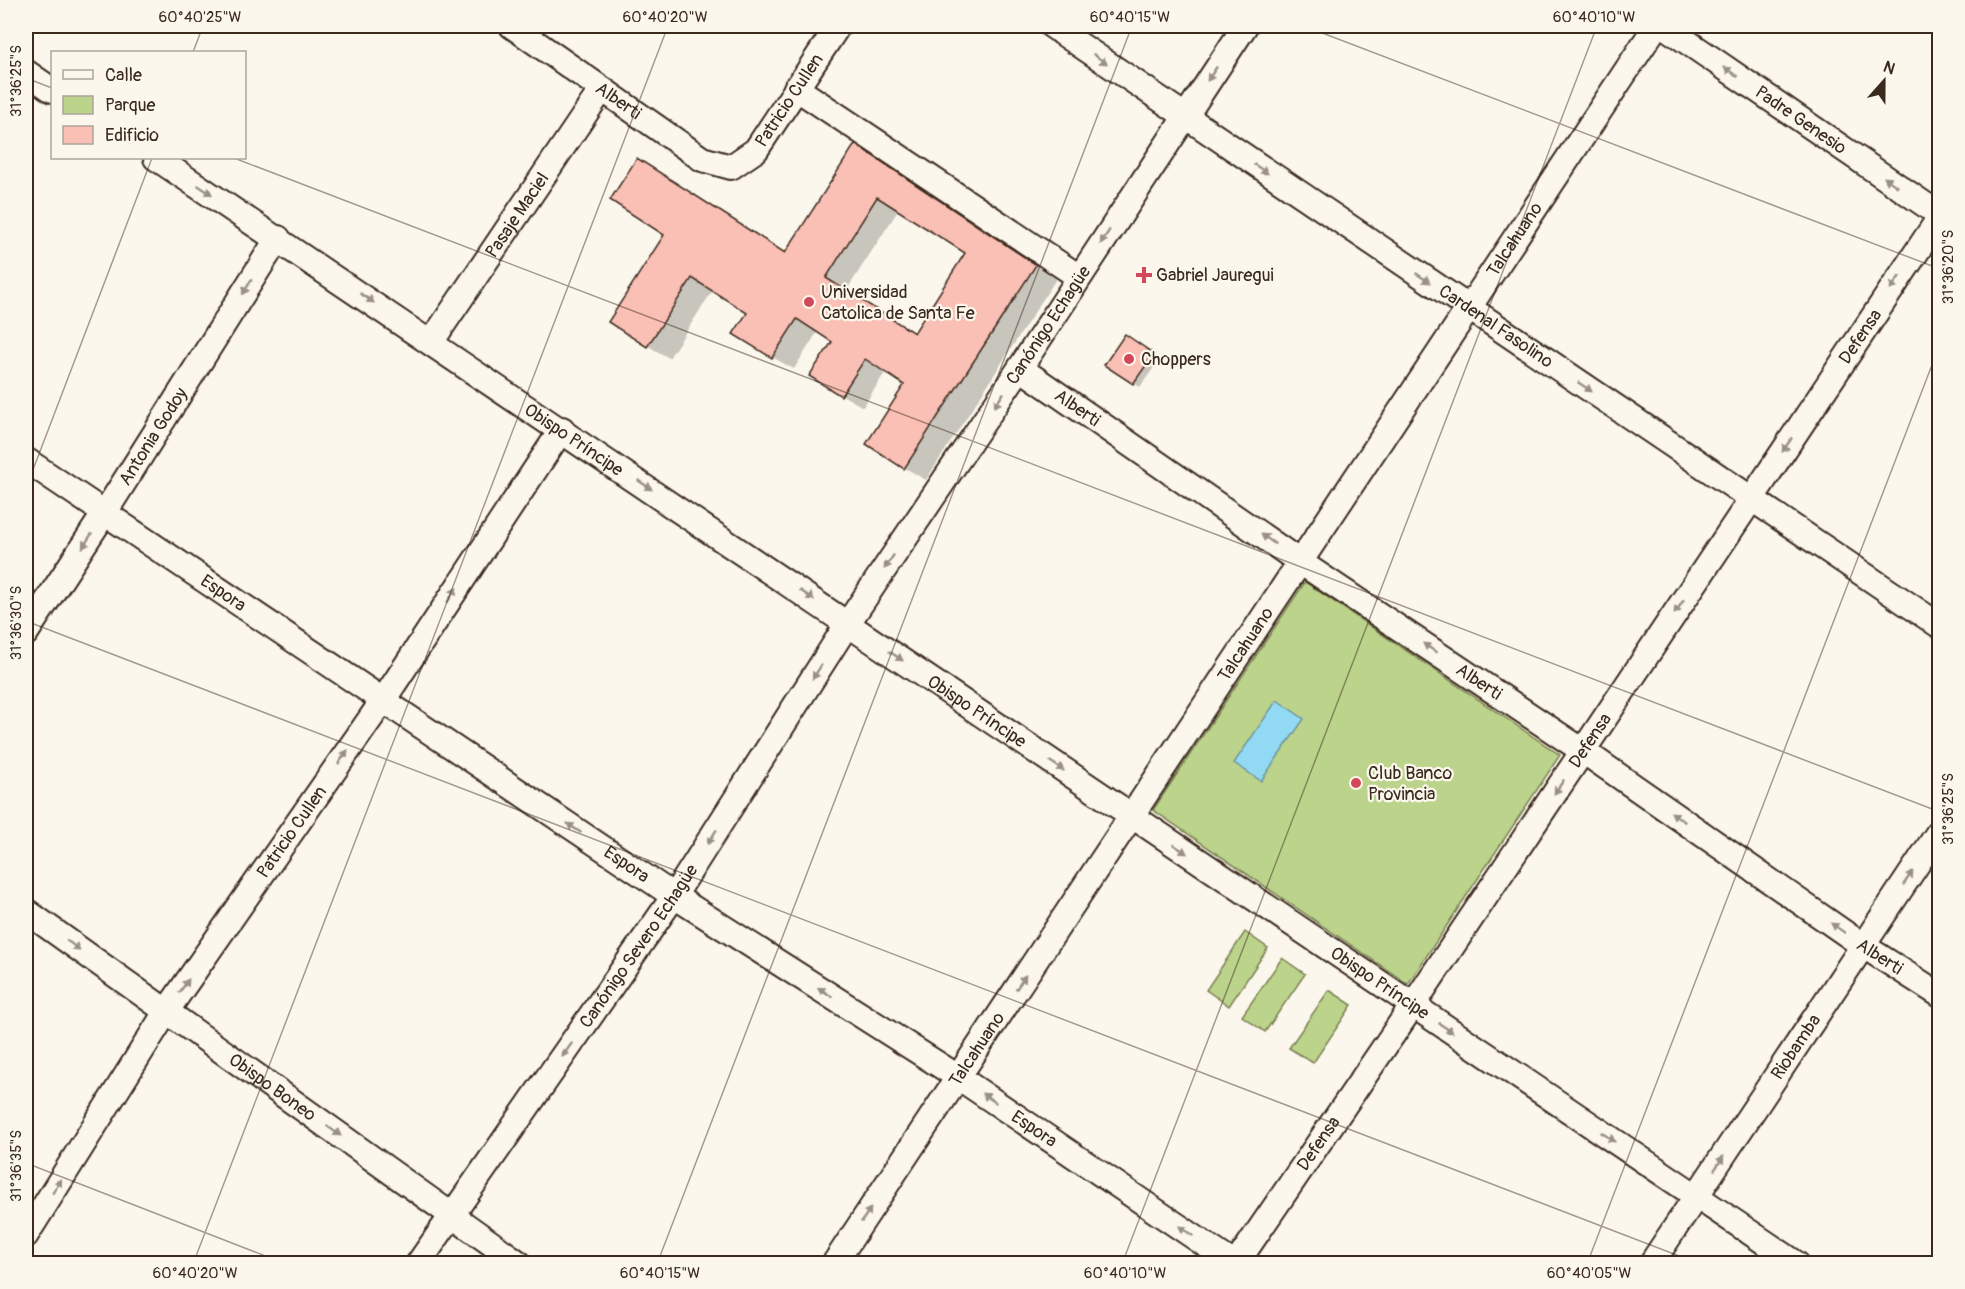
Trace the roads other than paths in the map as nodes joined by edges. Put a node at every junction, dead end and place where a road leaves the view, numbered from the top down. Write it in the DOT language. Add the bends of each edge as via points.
graph roads {
  1 [pos="512,26"];
  2 [pos="838,26"];
  3 [pos="1052,26"];
  4 [pos="1245,26"];
  5 [pos="1656,26"];
  6 [pos="1664,26"];
  7 [pos="26,72"];
  8 [pos="796,88"];
  9 [pos="51,89"];
  10 [pos="602,89"];
  11 [pos="1183,116"];
  12 [pos="158,159"];
  13 [pos="731,167"];
  14 [pos="1940,216"];
  15 [pos="278,238"];
  16 [pos="1079,277"];
  17 [pos="1468,309"];
  18 [pos="432,341"];
  19 [pos="1020,368"];
  20 [pos="562,429"];
  21 [pos="26,460"];
  22 [pos="1751,499"];
  23 [pos="104,514"];
  24 [pos="1300,562"];
  25 [pos="848,623"];
  26 [pos="1940,626"];
  27 [pos="26,633"];
  28 [pos="384,699"];
  29 [pos="1583,751"];
  30 [pos="1131,816"];
  31 [pos="1940,830"];
  32 [pos="674,896"];
  33 [pos="26,911"];
  34 [pos="1862,945"];
  35 [pos="1940,995"];
  36 [pos="1413,1005"];
  37 [pos="166,1012"];
  38 [pos="958,1077"];
  39 [pos="1697,1197"];
  40 [pos="452,1214"];
  41 [pos="26,1235"];
  42 [pos="418,1263"];
  43 [pos="520,1263"];
  44 [pos="834,1263"];
  45 [pos="1235,1263"];
  46 [pos="1651,1263"];
  47 [pos="1797,1263"];
  1 -- 10 [label="street, Alberti"];
  2 -- 8 [label="street, Patricio Cullen"];
  3 -- 11 [label="street, Cardenal Fasolino, one-way"];
  4 -- 11 [label="street, Canónigo Echagüe, one-way"];
  5 -- 17 [label="street, Talcahuano"];
  14 -- 6 [label="street, Padre Genesio, one-way"];
  7 -- 9 [label="street"];
  8 -- 13 [label="street, Patricio Cullen" via="756,150"];
  8 -- 16 [label="street"];
  10 -- 13 [label="street, Alberti" via="702,159"];
  10 -- 18 [label="street, Pasaje Maciel"];
  11 -- 16 [label="street, Canónigo Echagüe, one-way"];
  11 -- 17 [label="street, Cardenal Fasolino, one-way"];
  12 -- 15 [label="street, Obispo Príncipe, one-way"];
  14 -- 22 [label="street, Defensa, one-way"];
  15 -- 18 [label="street, Obispo Príncipe, one-way"];
  15 -- 23 [label="street, Antonia Godoy, one-way"];
  16 -- 19 [label="street, Canónigo Echagüe"];
  17 -- 22 [label="street, Cardenal Fasolino, one-way"];
  17 -- 24 [label="street, Talcahuano"];
  18 -- 20 [label="street, Obispo Príncipe"];
  24 -- 19 [label="street, Alberti, one-way"];
  19 -- 25 [label="street, Canónigo Echagüe, one-way"];
  20 -- 25 [label="street, Obispo Príncipe, one-way"];
  28 -- 20 [label="street, Patricio Cullen, one-way"];
  21 -- 23 [label="street, Espora"];
  22 -- 26 [label="street, Cardenal Fasolino"];
  22 -- 29 [label="street, Defensa, one-way"];
  23 -- 27 [label="street, Antonia Godoy, one-way"];
  23 -- 28 [label="street, Espora"];
  29 -- 24 [label="street, Alberti, one-way"];
  24 -- 30 [label="street, Talcahuano"];
  25 -- 30 [label="street, Obispo Príncipe, one-way"];
  25 -- 32 [label="street, Canónigo Severo Echagüe, one-way"];
  32 -- 28 [label="street, Espora, one-way"];
  37 -- 28 [label="street, Patricio Cullen, one-way"];
  34 -- 29 [label="street, Alberti, one-way"];
  29 -- 36 [label="street, Defensa, one-way"];
  30 -- 36 [label="street, Obispo Príncipe, one-way"];
  38 -- 30 [label="street, Talcahuano, one-way"];
  34 -- 31 [label="street, Riobamba, one-way"];
  38 -- 32 [label="street, Espora, one-way"];
  32 -- 40 [label="street, Canónigo Severo Echagüe, one-way"];
  33 -- 37 [label="street, Obispo Boneo, one-way"];
  34 -- 35 [label="street, Alberti"];
  39 -- 34 [label="street, Riobamba, one-way"];
  36 -- 39 [label="street, Obispo Príncipe, one-way"];
  36 -- 45 [label="street, Defensa"];
  37 -- 40 [label="street, Obispo Boneo, one-way"];
  41 -- 37 [label="street, Patricio Cullen, one-way"];
  44 -- 38 [label="street, Talcahuano, one-way"];
  45 -- 38 [label="street, Espora, one-way"];
  39 -- 46 [label="street, Riobamba"];
  39 -- 47 [label="street, Obispo Príncipe"];
  40 -- 42 [label="street, Canónigo Severo Echagüe"];
  40 -- 43 [label="street, Obispo Boneo"];
}
